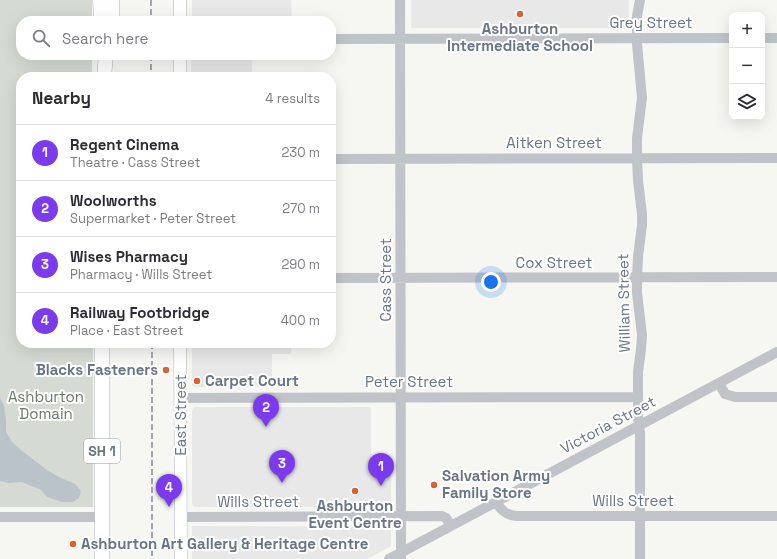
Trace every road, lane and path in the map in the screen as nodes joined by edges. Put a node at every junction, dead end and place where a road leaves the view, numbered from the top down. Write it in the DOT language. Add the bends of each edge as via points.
graph roads {
  1 [pos="100,0"];
  2 [pos="112,0"];
  3 [pos="180,0"];
  4 [pos="400,0"];
  5 [pos="640,0"];
  6 [pos="100,16"];
  7 [pos="112,16"];
  8 [pos="180,16"];
  9 [pos="637,38"];
  10 [pos="729,38"];
  11 [pos="765,38"];
  12 [pos="777,38"];
  13 [pos="336,39"];
  14 [pos="400,39"];
  15 [pos="105,60"];
  16 [pos="180,60"];
  17 [pos="104,72"];
  18 [pos="180,72"];
  19 [pos="336,158"];
  20 [pos="400,158"];
  21 [pos="637,158"];
  22 [pos="777,158"];
  23 [pos="637,277"];
  24 [pos="777,277"];
  25 [pos="336,278"];
  26 [pos="400,278"];
  27 [pos="102,348"];
  28 [pos="180,348"];
  29 [pos="777,352"];
  30 [pos="719,383"];
  31 [pos="401,397"];
  32 [pos="637,397"];
  33 [pos="777,397"];
  34 [pos="181,398"];
  35 [pos="639,426"];
  36 [pos="496,502"];
  37 [pos="181,516"];
  38 [pos="401,516"];
  39 [pos="640,516"];
  40 [pos="777,516"];
  41 [pos="0,517"];
  42 [pos="102,517"];
  43 [pos="451,526"];
  44 [pos="401,556"];
  45 [pos="102,559"];
  46 [pos="181,559"];
  47 [pos="389,559"];
  48 [pos="640,559"];
  1 -- 6 [label="highway"];
  2 -- 7 [label="highway"];
  3 -- 8 [label="main road"];
  4 -- 14 [label="street, Cass Street"];
  5 -- 9 [label="street, William Street"];
  9 -- 10 [label="street, Grey Street"];
  9 -- 14 [label="street, Grey Street"];
  9 -- 21 [label="street, William Street" via="642,98"];
  11 -- 12 [label="street"];
  13 -- 14 [label="street, Grey Street"];
  14 -- 20 [label="street, Cass Street"];
  15 -- 17 [label="highway"];
  16 -- 18 [label="main road"];
  19 -- 20 [label="street, Aitken Street"];
  20 -- 21 [label="street, Aitken Street"];
  20 -- 26 [label="street, Cass Street"];
  21 -- 22 [label="street, Aitken Street"];
  21 -- 23 [label="street, William Street" via="642,214"];
  23 -- 24 [label="street, Cox Street"];
  23 -- 26 [label="street, Cox Street"];
  23 -- 32 [label="street, William Street" via="642,335"];
  25 -- 26 [label="street, Cox Street"];
  26 -- 31 [label="street, Cass Street"];
  27 -- 42 [label="highway, SH 1"];
  28 -- 34 [label="main road, East Street"];
  29 -- 30 [label="street, Victoria Street"];
  30 -- 33 [label="street" via="725,394 735,397"];
  30 -- 35 [label="street, Victoria Street"];
  31 -- 32 [label="street, Peter Street"];
  31 -- 34 [label="street, Peter Street"];
  31 -- 38 [label="street, Cass Street"];
  32 -- 35 [label="street, William Street"];
  34 -- 37 [label="main road, East Street"];
  35 -- 36 [label="street, Victoria Street"];
  35 -- 39 [label="street, William Street"];
  36 -- 39 [label="street, Wills Street" via="510,516"];
  36 -- 43 [label="street, Victoria Street"];
  37 -- 38 [label="street, Wills Street"];
  37 -- 46 [label="main road, East Street"];
  38 -- 43 [label="street, Wills Street" via="442,516"];
  38 -- 44 [label="street, Cass Street"];
  39 -- 40 [label="street, Wills Street"];
  39 -- 48 [label="street, William Street"];
  41 -- 42 [label="street"];
  42 -- 45 [label="highway, SH 1"];
  43 -- 44 [label="street, Victoria Street"];
  44 -- 47 [label="street, Victoria Street"];
}
